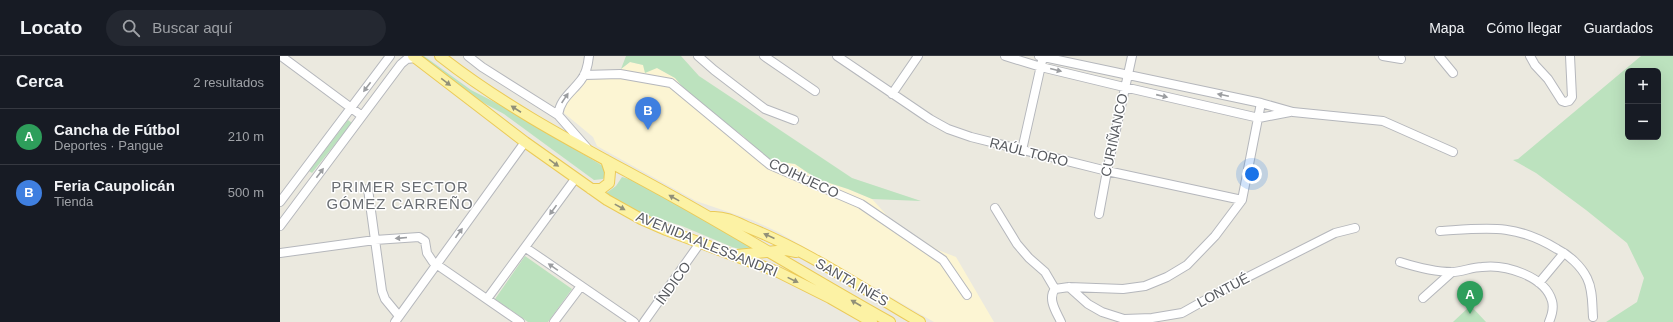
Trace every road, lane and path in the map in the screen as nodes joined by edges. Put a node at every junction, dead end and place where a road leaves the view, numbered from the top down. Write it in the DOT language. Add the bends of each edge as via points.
graph roads {
  1 [pos="281,56"];
  2 [pos="390,56"];
  3 [pos="440,56"];
  4 [pos="468,56"];
  5 [pos="589,56"];
  6 [pos="698,56"];
  7 [pos="764,56"];
  8 [pos="836,56"];
  9 [pos="918,56"];
  10 [pos="1005,56"];
  11 [pos="1041,56"];
  12 [pos="1132,56"];
  13 [pos="1383,56"];
  14 [pos="1439,56"];
  15 [pos="1530,56"];
  16 [pos="1570,56"];
  17 [pos="414,57"];
  18 [pos="1401,59"];
  19 [pos="1041,67"];
  20 [pos="1453,73"];
  21 [pos="1128,74"];
  22 [pos="584,76"];
  23 [pos="1124,87"];
  24 [pos="815,91"];
  25 [pos="892,94"];
  26 [pos="1261,103"];
  27 [pos="351,108"];
  28 [pos="1293,112"];
  29 [pos="558,115"];
  30 [pos="362,116"];
  31 [pos="1259,118"];
  32 [pos="794,120"];
  33 [pos="525,142"];
  34 [pos="1022,150"];
  35 [pos="590,152"];
  36 [pos="1453,152"];
  37 [pos="606,160"];
  38 [pos="1106,170"];
  39 [pos="300,175"];
  40 [pos="576,179"];
  41 [pos="311,184"];
  42 [pos="587,187"];
  43 [pos="368,189"];
  44 [pos="1242,200"];
  45 [pos="280,202"];
  46 [pos="995,208"];
  47 [pos="1099,214"];
  48 [pos="708,217"];
  49 [pos="280,226"];
  50 [pos="1355,228"];
  51 [pos="1440,231"];
  52 [pos="375,240"];
  53 [pos="700,243"];
  54 [pos="526,248"];
  55 [pos="769,252"];
  56 [pos="1564,252"];
  57 [pos="280,253"];
  58 [pos="804,254"];
  59 [pos="731,255"];
  60 [pos="1400,262"];
  61 [pos="437,264"];
  62 [pos="1452,272"];
  63 [pos="1539,283"];
  64 [pos="581,286"];
  65 [pos="1069,287"];
  66 [pos="1055,289"];
  67 [pos="967,295"];
  68 [pos="1423,298"];
  69 [pos="488,299"];
  70 [pos="1593,317"];
  71 [pos="397,319"];
  72 [pos="520,322"];
  73 [pos="554,322"];
  74 [pos="634,322"];
  75 [pos="644,322"];
  76 [pos="872,322"];
  77 [pos="890,322"];
  78 [pos="920,322"];
  79 [pos="1061,322"];
  80 [pos="1549,322"];
  1 -- 27 [label="street"];
  2 -- 27 [label="street, one-way"];
  35 -- 3 [label="main road, AVENIDA ALESSANDRI, one-way" via="537,122"];
  4 -- 29 [label="street"];
  5 -- 22 [label="street"];
  6 -- 32 [label="street" via="765,108"];
  7 -- 24 [label="street"];
  8 -- 25 [label="street, RAÚL TORO"];
  9 -- 25 [label="street"];
  10 -- 19 [label="street"];
  11 -- 19 [label="street"];
  11 -- 21 [label="street"];
  12 -- 21 [label="street, CURIÑANCO"];
  13 -- 18 [label="street"];
  14 -- 20 [label="street"];
  15 -- 16 [label="street" via="1565,102 1572,97"];
  17 -- 30 [label="street" via="401,64"];
  17 -- 33 [label="main road, AVENIDA ALESSANDRI, one-way"];
  19 -- 23 [label="street, one-way"];
  19 -- 34 [label="street"];
  21 -- 23 [label="street, CURIÑANCO"];
  26 -- 21 [label="street, one-way"];
  29 -- 22 [label="street, one-way" via="566,95"];
  22 -- 67 [label="street, COIHUECO" via="620,74 671,83 770,165 861,204 943,260"];
  23 -- 31 [label="street, one-way"];
  23 -- 38 [label="street, CURIÑANCO"];
  25 -- 34 [label="street, RAÚL TORO" via="948,129 986,142"];
  26 -- 28 [label="street"];
  26 -- 31 [label="street"];
  27 -- 30 [label="street"];
  27 -- 39 [label="street"];
  28 -- 31 [label="street"];
  28 -- 36 [label="street" via="1383,121"];
  29 -- 35 [label="street"];
  41 -- 30 [label="street, one-way"];
  31 -- 44 [label="street"];
  33 -- 40 [label="main road, AVENIDA ALESSANDRI, one-way"];
  61 -- 33 [label="street, one-way"];
  34 -- 38 [label="street, RAÚL TORO"];
  35 -- 37 [label="main road, AVENIDA ALESSANDRI"];
  37 -- 42 [label="main road" via="610,172 609,182 601,189"];
  48 -- 37 [label="main road, AVENIDA ALESSANDRI, one-way"];
  38 -- 44 [label="street, RAÚL TORO"];
  38 -- 47 [label="street, CURIÑANCO"];
  39 -- 41 [label="street"];
  39 -- 45 [label="street"];
  40 -- 42 [label="main road, AVENIDA ALESSANDRI"];
  40 -- 54 [label="street, one-way"];
  41 -- 49 [label="street"];
  42 -- 53 [label="main road, AVENIDA ALESSANDRI, one-way" via="641,219"];
  43 -- 52 [label="street"];
  44 -- 65 [label="street" via="1187,265 1167,278 1145,286 1124,289"];
  46 -- 66 [label="street" via="1017,244 1028,258 1045,272"];
  48 -- 55 [label="main road, AVENIDA ALESSANDRI"];
  58 -- 48 [label="main road, SANTA INÉS, one-way" via="775,238 719,216"];
  50 -- 65 [label="street, LONTUÉ" via="1334,233 1182,313 1124,319 1088,304"];
  51 -- 56 [label="street" via="1507,229 1524,232"];
  52 -- 57 [label="street"];
  61 -- 52 [label="street, one-way" via="429,256 425,241 417,236"];
  52 -- 71 [label="street" via="382,291"];
  53 -- 59 [label="main road, AVENIDA ALESSANDRI"];
  53 -- 75 [label="street, ÍNDICO"];
  64 -- 54 [label="street, one-way"];
  54 -- 69 [label="street"];
  55 -- 58 [label="main road" via="786,250"];
  55 -- 59 [label="main road"];
  77 -- 55 [label="main road, AVENIDA ALESSANDRI, one-way"];
  56 -- 63 [label="street"];
  56 -- 70 [label="street" via="1587,278 1592,295"];
  58 -- 78 [label="main road, SANTA INÉS"];
  59 -- 76 [label="main road, AVENIDA ALESSANDRI, one-way" via="778,272"];
  60 -- 62 [label="street" via="1414,267"];
  61 -- 69 [label="street"];
  61 -- 71 [label="street"];
  62 -- 63 [label="street" via="1482,266 1500,267 1519,271"];
  62 -- 68 [label="street"];
  63 -- 80 [label="street" via="1547,290 1552,301 1553,311"];
  64 -- 73 [label="street"];
  64 -- 74 [label="street"];
  65 -- 66 [label="street"];
  66 -- 79 [label="street" via="1052,292 1052,301"];
  69 -- 72 [label="street"];
}
